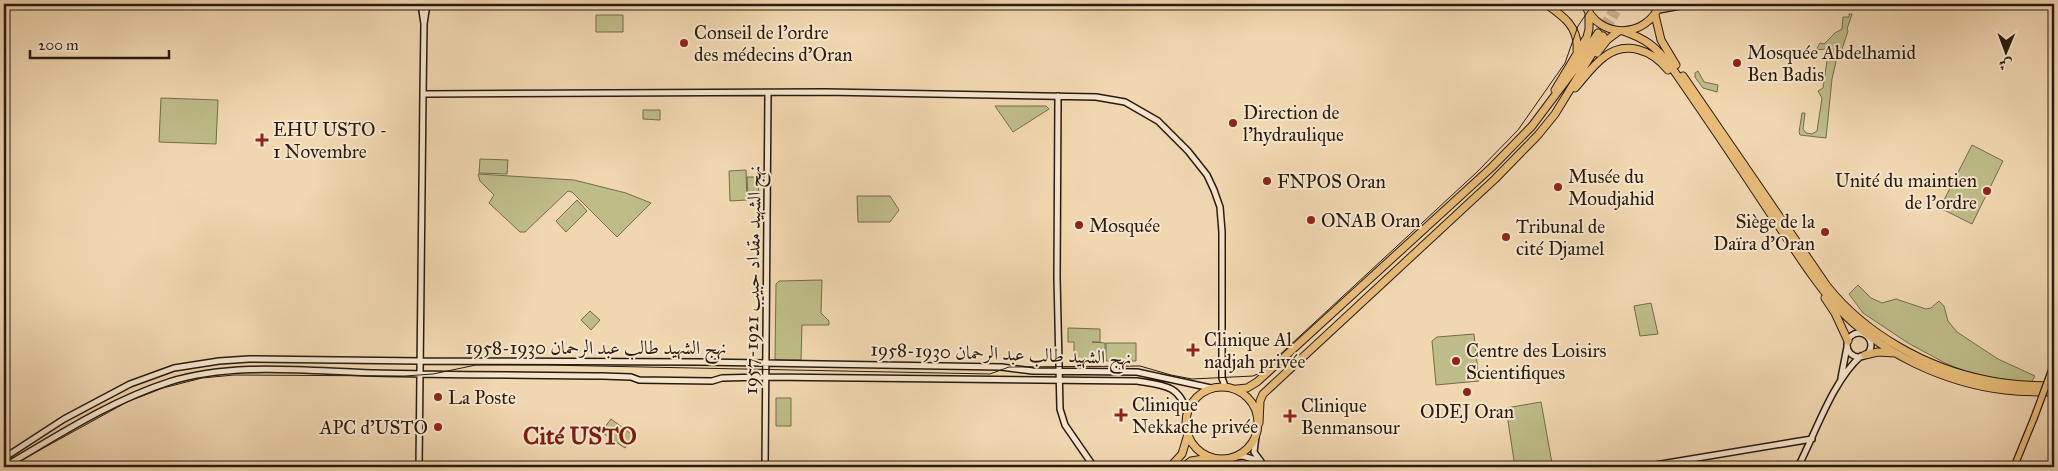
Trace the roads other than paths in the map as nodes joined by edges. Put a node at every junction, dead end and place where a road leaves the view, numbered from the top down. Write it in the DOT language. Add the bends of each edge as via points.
graph roads {
  1 [pos="421,4"];
  2 [pos="427,4"];
  3 [pos="1546,4"];
  4 [pos="1580,4"];
  5 [pos="1780,4"];
  6 [pos="2045,4"];
  7 [pos="2054,4"];
  8 [pos="1587,8"];
  9 [pos="1658,10"];
  10 [pos="424,24"];
  11 [pos="1621,31"];
  12 [pos="1577,52"];
  13 [pos="768,93"];
  14 [pos="423,94"];
  15 [pos="1058,96"];
  16 [pos="1561,104"];
  17 [pos="1707,120"];
  18 [pos="1518,140"];
  19 [pos="1820,286"];
  20 [pos="1848,343"];
  21 [pos="1899,354"];
  22 [pos="1863,356"];
  23 [pos="421,362"];
  24 [pos="766,362"];
  25 [pos="2054,364"];
  26 [pos="1059,370"];
  27 [pos="421,374"];
  28 [pos="766,377"];
  29 [pos="1059,380"];
  30 [pos="1840,381"];
  31 [pos="1225,386"];
  32 [pos="2054,386"];
  33 [pos="1211,388"];
  34 [pos="1237,389"];
  35 [pos="2054,392"];
  36 [pos="1187,414"];
  37 [pos="1259,423"];
  38 [pos="1188,434"];
  39 [pos="1256,436"];
  40 [pos="1812,439"];
  41 [pos="1234,457"];
  42 [pos="4,458"];
  43 [pos="1213,458"];
  44 [pos="1260,461"];
  45 [pos="4,467"];
  46 [pos="419,467"];
  47 [pos="765,467"];
  48 [pos="1094,467"];
  49 [pos="1170,467"];
  50 [pos="1183,467"];
  51 [pos="1265,467"];
  52 [pos="1643,467"];
  53 [pos="1798,467"];
  54 [pos="2014,467"];
  1 -- 10 [label="main road"];
  2 -- 10 [label="main road"];
  3 -- 12 [label="highway" via="1572,27 1578,43"];
  4 -- 8 [label="main road"];
  5 -- 9 [label="main road" via="1670,6"];
  6 -- 7 [label="main road"];
  8 -- 11 [label="highway" via="1601,25"];
  8 -- 12 [label="highway" via="1589,29"];
  9 -- 11 [label="highway" via="1644,25"];
  9 -- 32 [label="highway" via="1661,40 1671,58 1827,286 1844,306 1900,347 1947,369 1987,381"];
  10 -- 14 [label="main road"];
  11 -- 16 [label="highway" via="1600,48"];
  11 -- 17 [label="highway" via="1657,48"];
  12 -- 18 [label="highway" via="1551,96"];
  13 -- 14 [label="main road"];
  13 -- 15 [label="main road"];
  13 -- 24 [label="main road, نهج الشهيد مقداد حبيب 1921-1957"];
  14 -- 23 [label="main road"];
  15 -- 26 [label="main road"];
  15 -- 31 [label="main road" via="1103,97 1121,100 1138,108 1158,121 1207,175 1218,198 1221,214 1222,378"];
  16 -- 17 [label="highway" via="1603,57 1614,51 1636,48 1664,65"];
  16 -- 18 [label="highway" via="1601,34"];
  16 -- 37 [label="highway" via="1538,135 1496,179 1263,394"];
  17 -- 19 [label="highway"];
  18 -- 34 [label="highway" via="1268,373 1252,386"];
  19 -- 20 [label="highway"];
  19 -- 21 [label="highway" via="1851,320"];
  20 -- 22 [label="main road" via="1854,355"];
  20 -- 22 [label="main road" via="1852,335 1859,332 1868,336 1872,346"];
  20 -- 30 [label="main road"];
  21 -- 22 [label="highway" via="1878,352"];
  21 -- 35 [label="highway" via="1930,370 1978,385 2005,390"];
  22 -- 30 [label="main road"];
  23 -- 24 [label="main road, نهج الشهيد طالب عبد الرحمان 1930-1958"];
  23 -- 27 [label="main road"];
  23 -- 42 [label="main road, نهج الشهيد طالب عبد الرحمان 1930-1958" via="249,358 174,368 103,397"];
  24 -- 26 [label="main road, نهج الشهيد طالب عبد الرحمان 1930-1958"];
  24 -- 28 [label="main road, نهج الشهيد مقداد حبيب 1921-1957"];
  25 -- 54 [label="main road, bridge"];
  26 -- 29 [label="main road"];
  26 -- 33 [label="main road, نهج الشهيد طالب عبد الرحمان 1930-1958" via="1137,372"];
  27 -- 28 [label="main road, نهج الشهيد طالب عبد الرحمان 1930-1958" via="712,381"];
  27 -- 45 [label="main road, نهج الشهيد طالب عبد الرحمان 1930-1958" via="249,370 192,376 126,398"];
  27 -- 46 [label="main road"];
  28 -- 29 [label="main road, نهج الشهيد طالب عبد الرحمان 1930-1958"];
  28 -- 47 [label="main road, نهج الشهيد مقداد حبيب 1921-1957"];
  29 -- 36 [label="main road, نهج الشهيد طالب عبد الرحمان 1930-1958" via="1160,385 1180,395"];
  29 -- 48 [label="main road" via="1060,409 1065,425"];
  30 -- 40 [label="main road"];
  31 -- 33 [label="highway"];
  31 -- 34 [label="highway"];
  33 -- 36 [label="highway" via="1193,401"];
  34 -- 37 [label="highway" via="1251,399"];
  36 -- 38 [label="highway"];
  37 -- 39 [label="highway"];
  38 -- 43 [label="highway" via="1195,447"];
  38 -- 49 [label="highway" via="1182,454"];
  39 -- 41 [label="highway" via="1245,451"];
  39 -- 44 [label="main road" via="1254,452"];
  40 -- 52 [label="main road"];
  40 -- 53 [label="main road"];
  41 -- 43 [label="highway"];
  41 -- 44 [label="main road"];
  43 -- 50 [label="highway" via="1191,461"];
  44 -- 51 [label="main road"];
}
